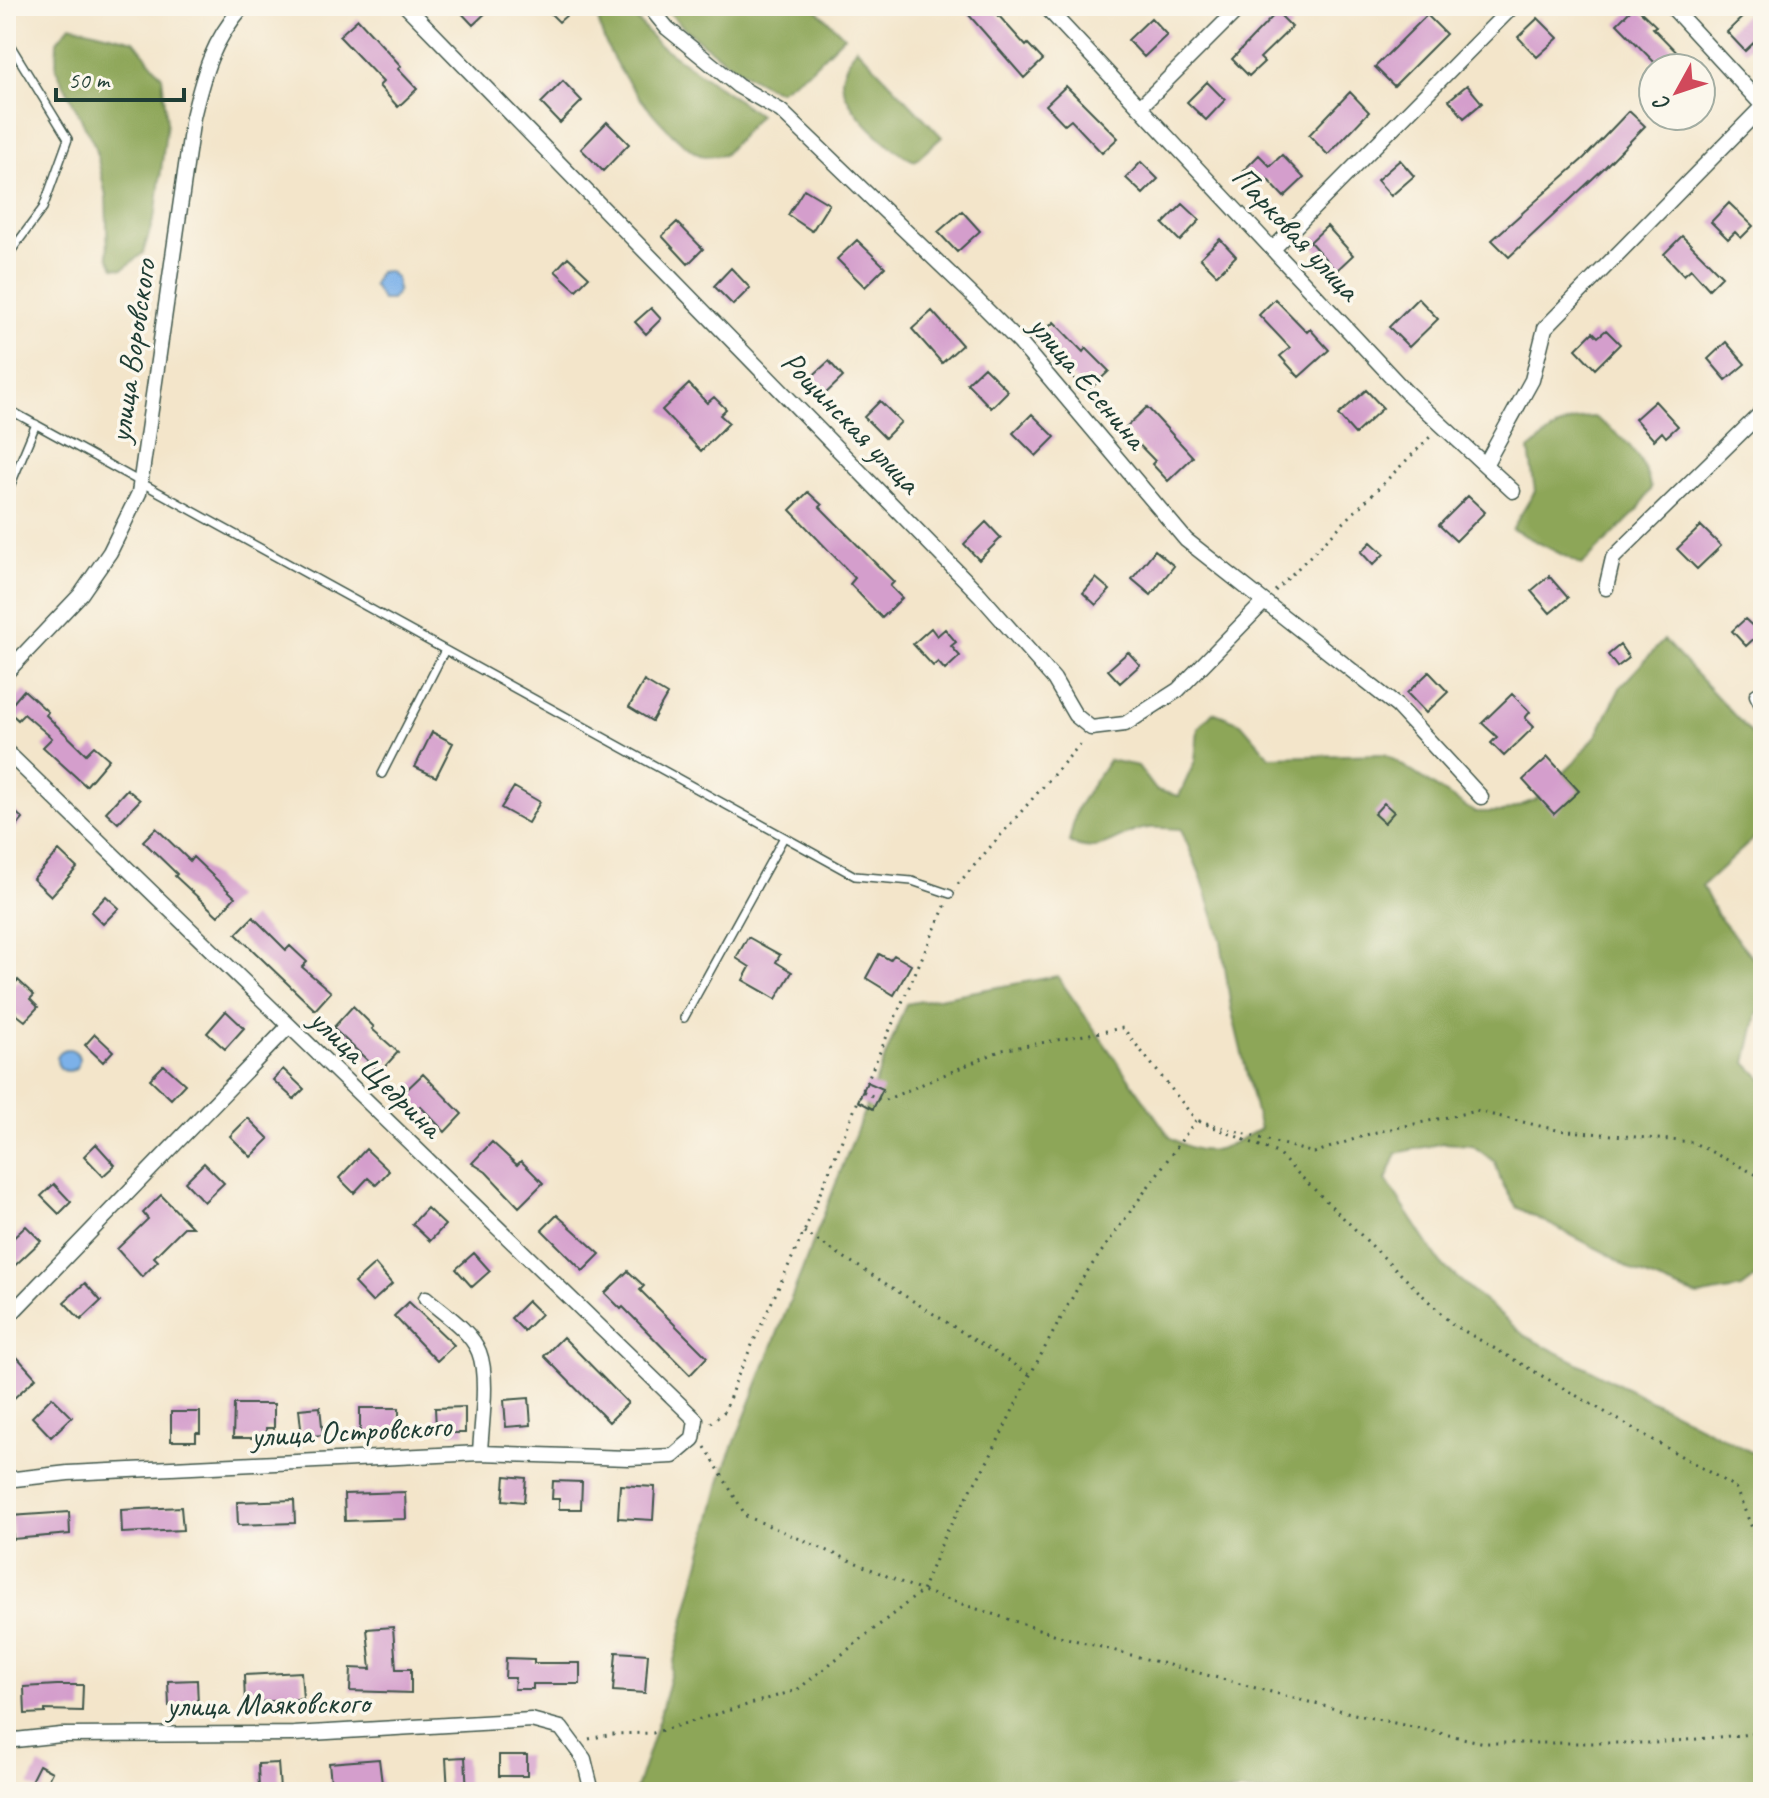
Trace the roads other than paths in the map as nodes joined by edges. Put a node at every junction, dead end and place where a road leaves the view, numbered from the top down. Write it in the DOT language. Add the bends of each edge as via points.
graph roads {
  1 [pos="243,6"];
  2 [pos="406,6"];
  3 [pos="649,6"];
  4 [pos="1045,6"];
  5 [pos="1241,6"];
  6 [pos="1513,6"];
  7 [pos="1671,6"];
  8 [pos="6,38"];
  9 [pos="1763,106"];
  10 [pos="1140,107"];
  11 [pos="1273,249"];
  12 [pos="6,258"];
  13 [pos="6,408"];
  14 [pos="1763,411"];
  15 [pos="36,424"];
  16 [pos="1485,465"];
  17 [pos="141,482"];
  18 [pos="1513,491"];
  19 [pos="6,496"];
  20 [pos="1606,588"];
  21 [pos="1264,602"];
  22 [pos="445,650"];
  23 [pos="6,673"];
  24 [pos="6,751"];
  25 [pos="382,774"];
  26 [pos="1481,797"];
  27 [pos="784,837"];
  28 [pos="950,894"];
  29 [pos="684,1018"];
  30 [pos="288,1027"];
  31 [pos="426,1298"];
  32 [pos="6,1319"];
  33 [pos="693,1439"];
  34 [pos="480,1453"];
  35 [pos="6,1480"];
  36 [pos="6,1741"];
  37 [pos="592,1792"];
  1 -- 17 [label="street, улица Воровского" via="206,63 193,117"];
  2 -- 21 [label="street, Рощинская улица" via="980,595 1091,728 1125,724 1178,690"];
  3 -- 21 [label="street, улица Есенина" via="667,28 738,86 781,111 959,282 1020,343 1186,540"];
  4 -- 10 [label="street, Парковая улица"];
  5 -- 10 [label="street"];
  6 -- 11 [label="street"];
  7 -- 9 [label="street"];
  8 -- 12 [label="lane" via="68,139 43,208"];
  9 -- 16 [label="street" via="1545,328 1532,380"];
  10 -- 11 [label="street, Парковая улица"];
  11 -- 16 [label="street, Парковая улица" via="1406,392"];
  13 -- 15 [label="lane"];
  14 -- 20 [label="street" via="1613,558"];
  15 -- 17 [label="lane"];
  15 -- 19 [label="lane"];
  16 -- 18 [label="street, Парковая улица"];
  17 -- 22 [label="lane"];
  17 -- 23 [label="street, улица Воровского" via="110,552 81,594"];
  21 -- 26 [label="street, улица Есенина" via="1397,706"];
  22 -- 25 [label="lane"];
  22 -- 27 [label="lane"];
  24 -- 30 [label="street, улица Щедрина"];
  27 -- 28 [label="lane" via="855,876 912,881"];
  27 -- 29 [label="lane"];
  30 -- 32 [label="street"];
  30 -- 33 [label="street, улица Щедрина" via="696,1420"];
  31 -- 34 [label="street" via="479,1352"];
  33 -- 34 [label="street, улица Островского" via="673,1456"];
  34 -- 35 [label="street, улица Островского"];
  36 -- 37 [label="street, улица Маяковского" via="61,1735 294,1734 531,1720 561,1728 584,1759"];
}
